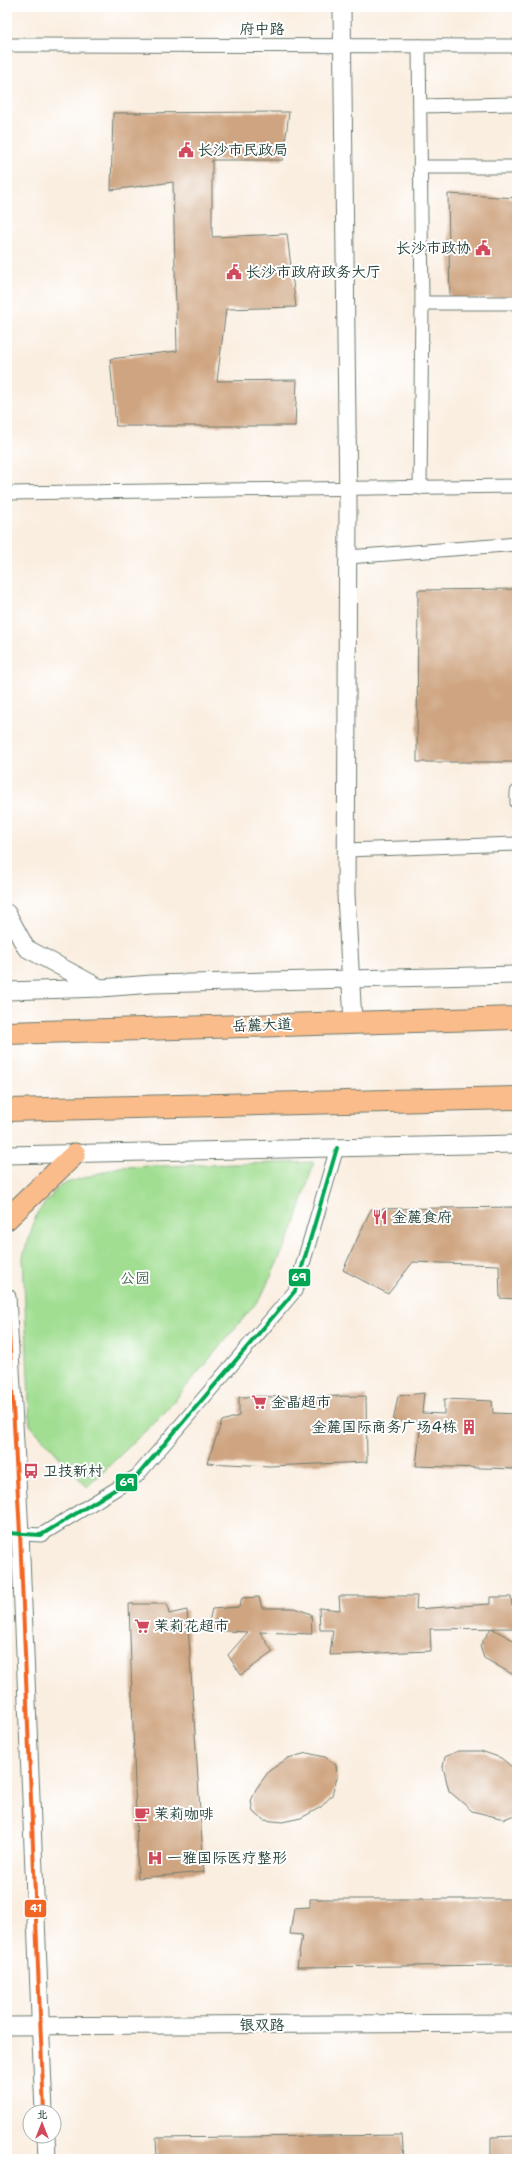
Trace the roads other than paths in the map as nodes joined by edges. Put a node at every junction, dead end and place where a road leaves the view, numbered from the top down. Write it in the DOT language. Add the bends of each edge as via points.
graph roads {
  1 [pos="342,7"];
  2 [pos="7,45"];
  3 [pos="342,46"];
  4 [pos="419,46"];
  5 [pos="517,46"];
  6 [pos="517,104"];
  7 [pos="420,106"];
  8 [pos="517,166"];
  9 [pos="420,167"];
  10 [pos="422,303"];
  11 [pos="517,303"];
  12 [pos="517,486"];
  13 [pos="348,488"];
  14 [pos="420,488"];
  15 [pos="7,493"];
  16 [pos="517,544"];
  17 [pos="348,557"];
  18 [pos="517,792"];
  19 [pos="517,803"];
  20 [pos="517,844"];
  21 [pos="346,850"];
  22 [pos="7,913"];
  23 [pos="517,975"];
  24 [pos="350,979"];
  25 [pos="101,988"];
  26 [pos="7,991"];
  27 [pos="517,1018"];
  28 [pos="353,1022"];
  29 [pos="7,1033"];
  30 [pos="517,1098"];
  31 [pos="7,1110"];
  32 [pos="517,1144"];
  33 [pos="337,1148"];
  34 [pos="75,1154"];
  35 [pos="7,1155"];
  36 [pos="7,1219"];
  37 [pos="7,1297"];
  38 [pos="14,1533"];
  39 [pos="517,2023"];
  40 [pos="7,2026"];
  41 [pos="42,2026"];
  42 [pos="44,2104"];
  43 [pos="46,2144"];
  44 [pos="47,2159"];
  1 -- 3 [label="street"];
  2 -- 3 [label="street, 府中路"];
  3 -- 4 [label="street, 府中路"];
  3 -- 13 [label="street"];
  4 -- 5 [label="street, 府中路"];
  4 -- 7 [label="street"];
  6 -- 7 [label="street"];
  7 -- 9 [label="street"];
  8 -- 9 [label="street"];
  9 -- 10 [label="street"];
  10 -- 11 [label="street"];
  10 -- 14 [label="street"];
  12 -- 14 [label="street"];
  13 -- 14 [label="street"];
  13 -- 15 [label="street"];
  13 -- 17 [label="street"];
  16 -- 17 [label="street"];
  17 -- 21 [label="street"];
  18 -- 19 [label="street"];
  20 -- 21 [label="street"];
  21 -- 24 [label="street"];
  22 -- 25 [label="street" via="26,948"];
  23 -- 24 [label="street"];
  24 -- 25 [label="street" via="152,984"];
  24 -- 28 [label="street"];
  25 -- 26 [label="street"];
  27 -- 28 [label="highway, 岳麓大道"];
  28 -- 29 [label="highway, 岳麓大道"];
  30 -- 31 [label="highway"];
  32 -- 33 [label="street"];
  33 -- 34 [label="street"];
  33 -- 38 [label="street" via="296,1291 137,1476 41,1535"];
  34 -- 35 [label="street"];
  34 -- 36 [label="main road"];
  37 -- 38 [label="street"];
  38 -- 41 [label="street"];
  39 -- 41 [label="street, 银双路"];
  40 -- 41 [label="street, 银双路"];
  41 -- 42 [label="street"];
  43 -- 44 [label="street"];
}
